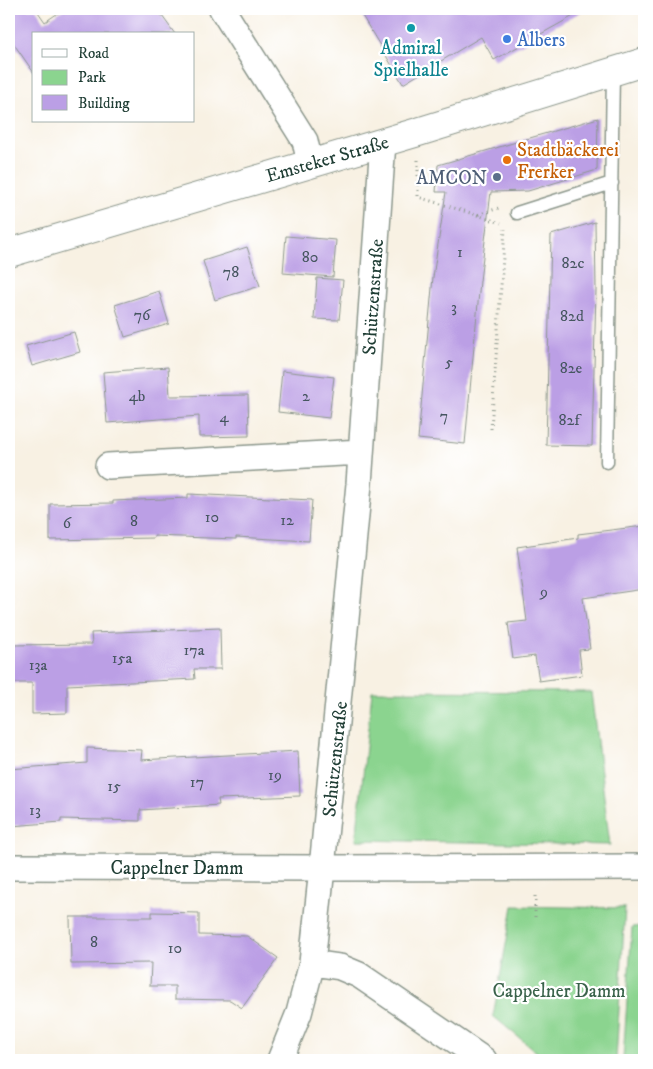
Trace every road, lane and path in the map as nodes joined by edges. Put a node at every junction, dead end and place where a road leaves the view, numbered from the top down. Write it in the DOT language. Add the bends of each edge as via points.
graph roads {
  1 [pos="222,9"];
  2 [pos="644,62"];
  3 [pos="613,72"];
  4 [pos="418,132"];
  5 [pos="383,142"];
  6 [pos="310,163"];
  7 [pos="612,183"];
  8 [pos="517,213"];
  9 [pos="477,215"];
  10 [pos="9,253"];
  11 [pos="491,429"];
  12 [pos="361,452"];
  13 [pos="607,462"];
  14 [pos="108,466"];
  15 [pos="9,867"];
  16 [pos="644,867"];
  17 [pos="322,868"];
  18 [pos="535,886"];
  19 [pos="535,917"];
  20 [pos="312,963"];
  21 [pos="280,1060"];
  22 [pos="484,1060"];
  1 -- 6 [label="street" via="305,141"];
  2 -- 3 [label="street, Emsteker Straße"];
  3 -- 4 [label="street, Emsteker Straße"];
  3 -- 7 [label="lane"];
  4 -- 5 [label="street, Emsteker Straße"];
  4 -- 9 [label="path" via="418,197"];
  5 -- 6 [label="street, Emsteker Straße"];
  5 -- 12 [label="street, Schützenstraße"];
  6 -- 10 [label="street, Emsteker Straße"];
  7 -- 8 [label="lane"];
  7 -- 13 [label="lane"];
  8 -- 9 [label="path" via="514,203"];
  9 -- 11 [label="path" via="505,224"];
  12 -- 14 [label="street"];
  12 -- 17 [label="street, Schützenstraße"];
  15 -- 17 [label="street, Cappelner Damm"];
  16 -- 17 [label="street, Cappelner Damm"];
  17 -- 20 [label="street, Schützenstraße"];
  18 -- 19 [label="path"];
  20 -- 21 [label="street, Schützenstraße" via="300,1013"];
  20 -- 22 [label="street" via="340,967 359,975"];
}
